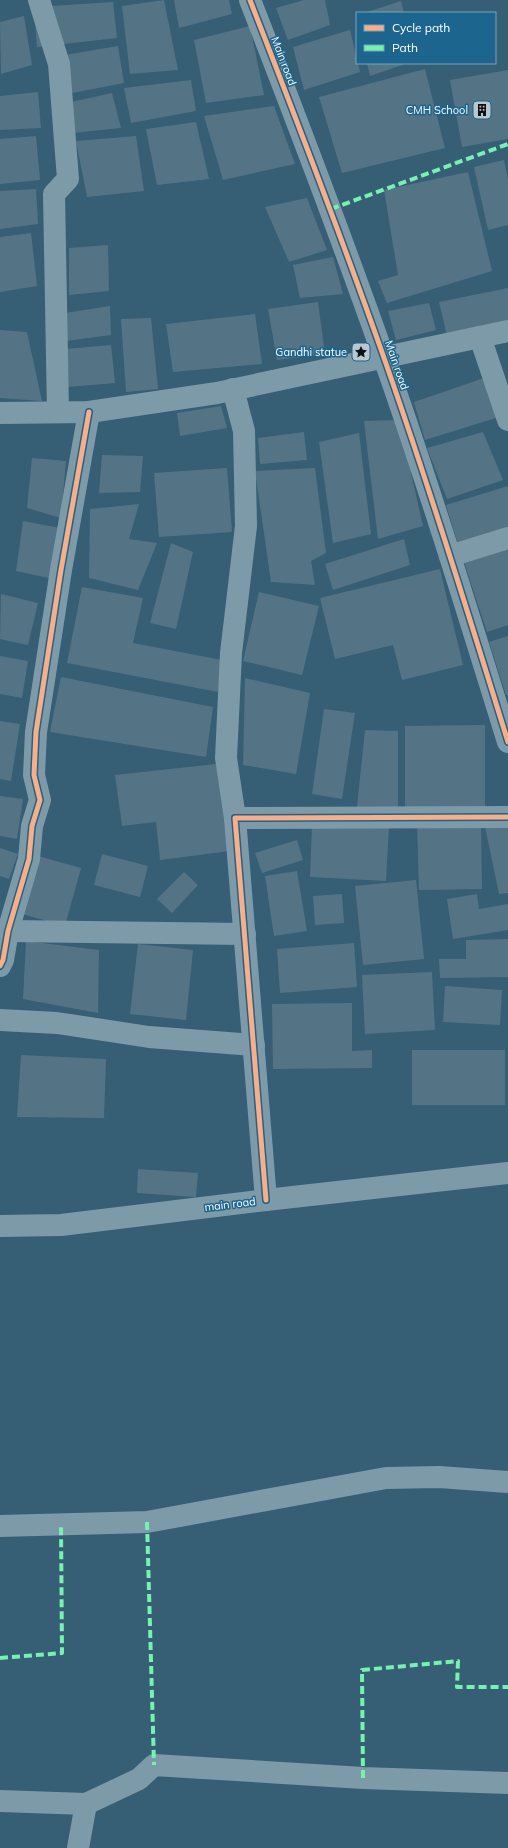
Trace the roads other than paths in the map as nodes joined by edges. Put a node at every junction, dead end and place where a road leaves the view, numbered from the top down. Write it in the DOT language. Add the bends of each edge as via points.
graph roads {
  1 [pos="39,0"];
  2 [pos="250,0"];
  3 [pos="508,331"];
  4 [pos="480,338"];
  5 [pos="383,357"];
  6 [pos="234,389"];
  7 [pos="58,412"];
  8 [pos="89,412"];
  9 [pos="0,413"];
  10 [pos="508,420"];
  11 [pos="508,538"];
  12 [pos="450,556"];
  13 [pos="508,742"];
  14 [pos="508,817"];
  15 [pos="235,818"];
  16 [pos="8,931"];
  17 [pos="244,934"];
  18 [pos="0,966"];
  19 [pos="0,1020"];
  20 [pos="254,1045"];
  21 [pos="508,1173"];
  22 [pos="266,1200"];
  23 [pos="0,1226"];
  24 [pos="508,1482"];
  25 [pos="0,1526"];
  26 [pos="508,1783"];
  27 [pos="0,1801"];
  28 [pos="86,1804"];
  29 [pos="78,1848"];
  1 -- 7 [label="street" via="59,64 68,180 54,194"];
  2 -- 5 [label="street, Main road" via="330,209"];
  3 -- 4 [label="street"];
  4 -- 5 [label="street"];
  4 -- 10 [label="street"];
  5 -- 6 [label="street"];
  5 -- 12 [label="street, Main road"];
  6 -- 8 [label="street"];
  6 -- 15 [label="street" via="244,431 246,526 231,653 226,758"];
  7 -- 8 [label="street"];
  7 -- 9 [label="street"];
  8 -- 16 [label="street" via="36,732 34,775 40,800 32,826 29,859"];
  11 -- 12 [label="street"];
  12 -- 13 [label="street, Main road"];
  14 -- 15 [label="street"];
  15 -- 17 [label="street"];
  16 -- 17 [label="street"];
  16 -- 18 [label="street"];
  17 -- 20 [label="street"];
  19 -- 20 [label="street" via="58,1023 148,1037"];
  20 -- 22 [label="street"];
  21 -- 22 [label="street, main road"];
  22 -- 23 [label="street, main road" via="61,1225"];
  24 -- 25 [label="street" via="439,1477 386,1478 147,1522"];
  26 -- 28 [label="street" via="154,1765 139,1779"];
  27 -- 28 [label="street"];
  28 -- 29 [label="street"];
}
